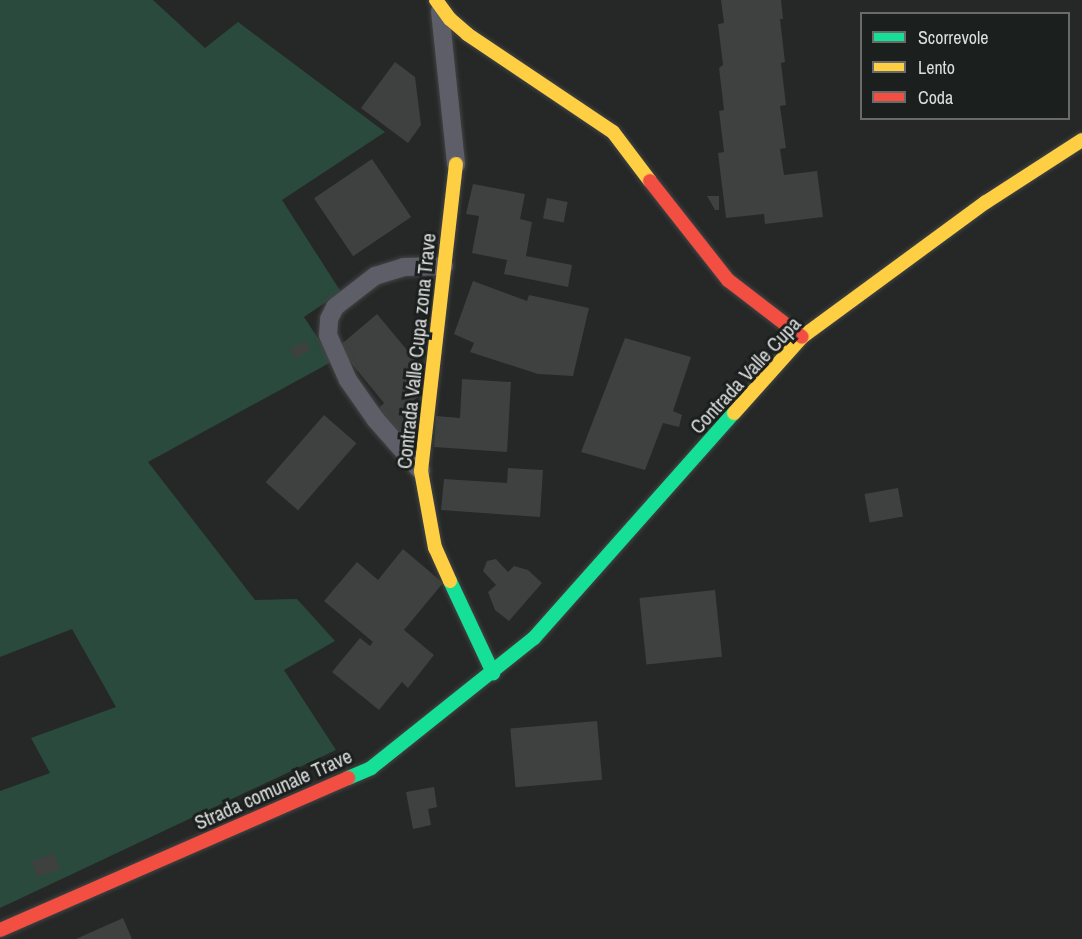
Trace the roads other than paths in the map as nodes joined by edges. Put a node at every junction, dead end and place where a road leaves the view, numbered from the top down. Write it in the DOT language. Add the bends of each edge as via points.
graph roads {
  1 [pos="438,2"];
  2 [pos="1082,140"];
  3 [pos="456,164"];
  4 [pos="444,266"];
  5 [pos="802,337"];
  6 [pos="421,471"];
  7 [pos="534,638"];
  8 [pos="493,673"];
  9 [pos="0,930"];
  1 -- 3 [label="lane"];
  1 -- 5 [label="street" via="467,34 613,132 728,280"];
  2 -- 5 [label="street, Contrada Valle Cupa" via="986,202"];
  3 -- 4 [label="street, Contrada Valle Cupa zona Trave"];
  4 -- 6 [label="street, Contrada Valle Cupa zona Trave"];
  4 -- 6 [label="lane" via="404,267 375,276 334,307 329,319 328,335 348,380 376,420"];
  5 -- 7 [label="street, Contrada Valle Cupa"];
  6 -- 8 [label="street, Contrada Valle Cupa zona Trave" via="435,548"];
  7 -- 8 [label="street, Strada comunale Trave"];
  8 -- 9 [label="street, Strada comunale Trave" via="370,768"];
}
